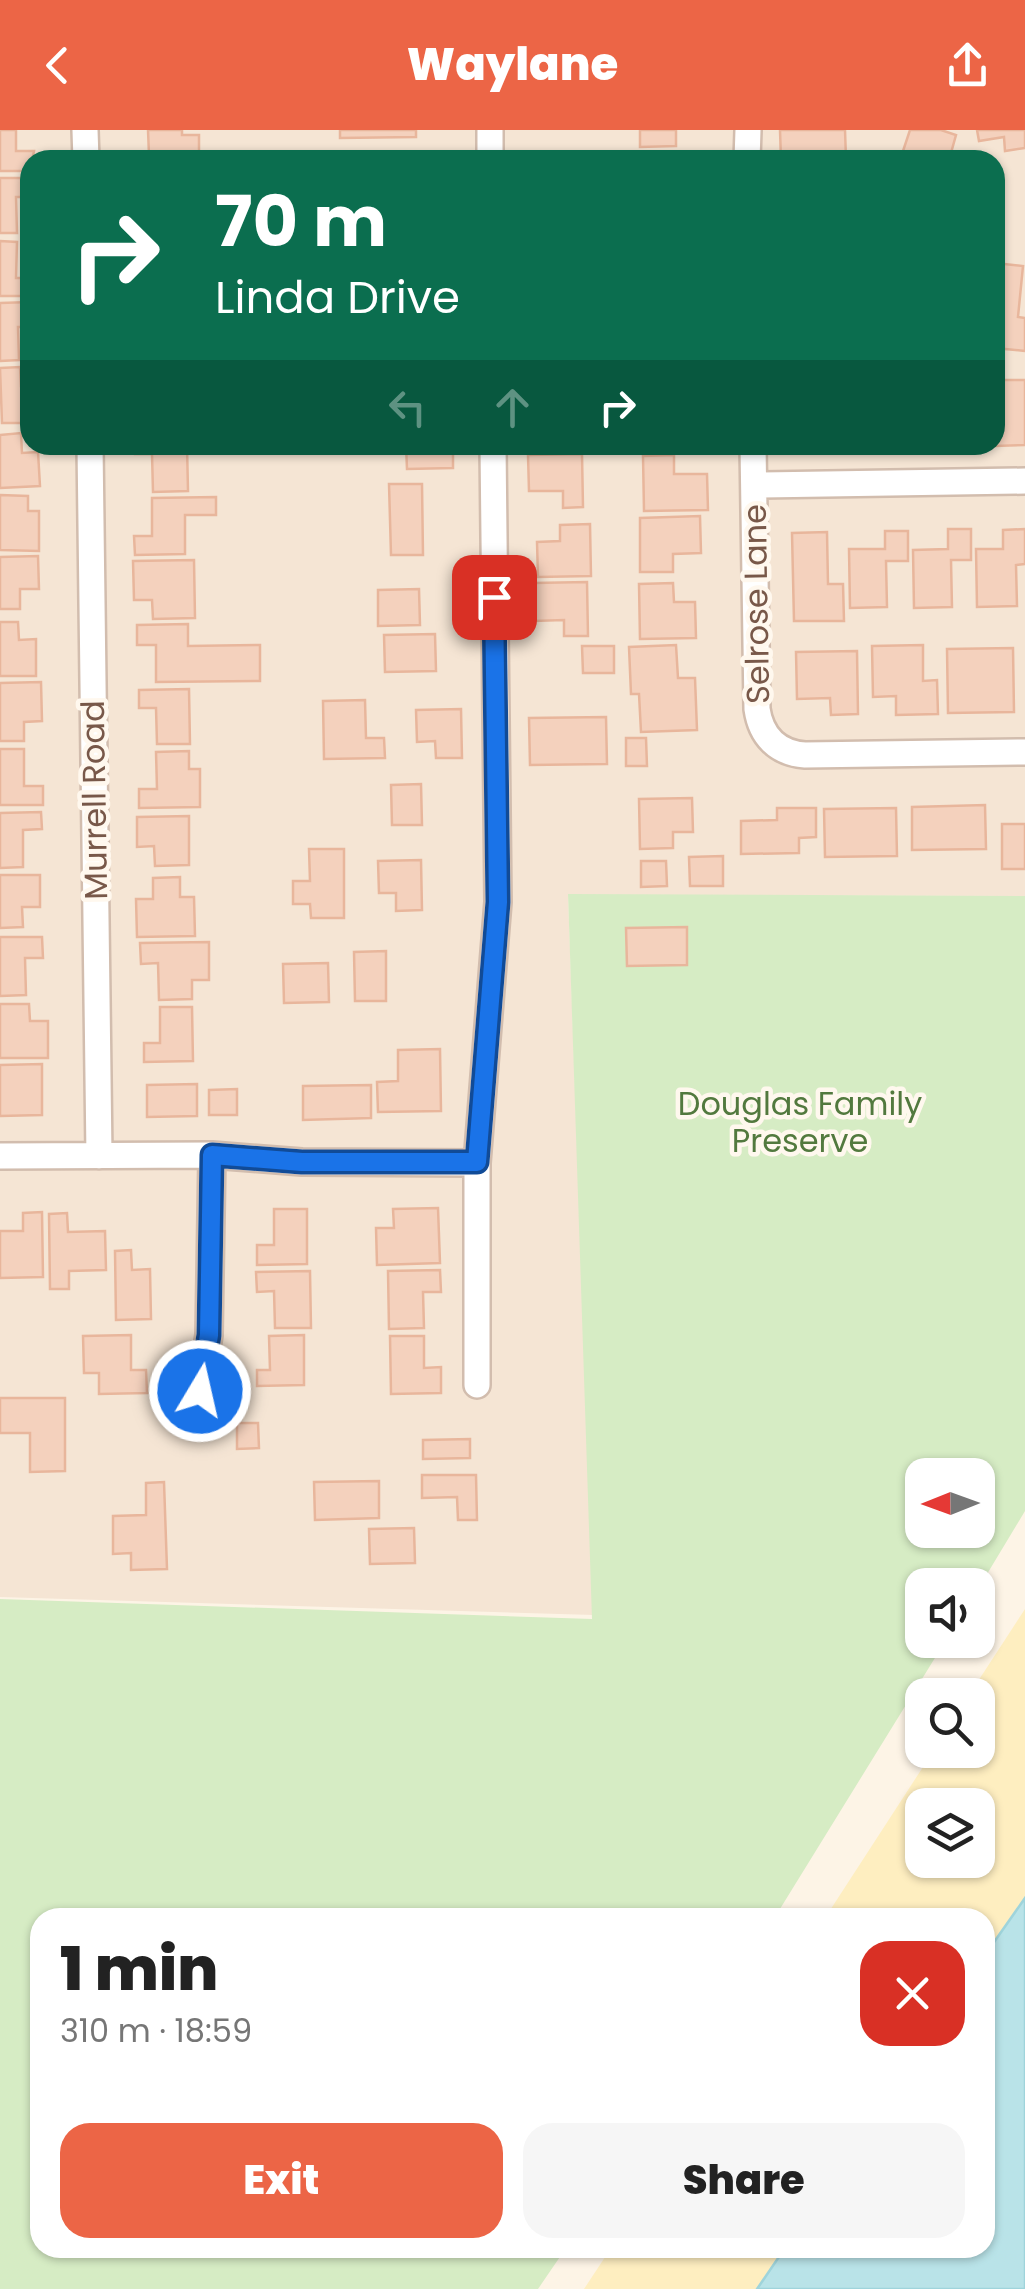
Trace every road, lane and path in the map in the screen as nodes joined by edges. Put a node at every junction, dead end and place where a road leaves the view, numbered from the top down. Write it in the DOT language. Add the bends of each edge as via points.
graph roads {
  1 [pos="90,455"];
  2 [pos="493,455"];
  3 [pos="753,455"];
  4 [pos="1025,481"];
  5 [pos="754,485"];
  6 [pos="1025,752"];
  7 [pos="212,1155"];
  8 [pos="0,1156"];
  9 [pos="99,1156"];
  10 [pos="477,1162"];
  11 [pos="477,1385"];
  12 [pos="200,1391"];
  1 -- 9 [label="street, Murrell Road"];
  2 -- 10 [label="street" via="498,902"];
  3 -- 5 [label="street, Selrose Lane"];
  4 -- 5 [label="street"];
  5 -- 6 [label="street, Selrose Lane" via="757,709 771,742 805,755"];
  7 -- 9 [label="street"];
  7 -- 10 [label="street"];
  7 -- 12 [label="street" via="209,1335"];
  8 -- 9 [label="street"];
  10 -- 11 [label="street"];
}
